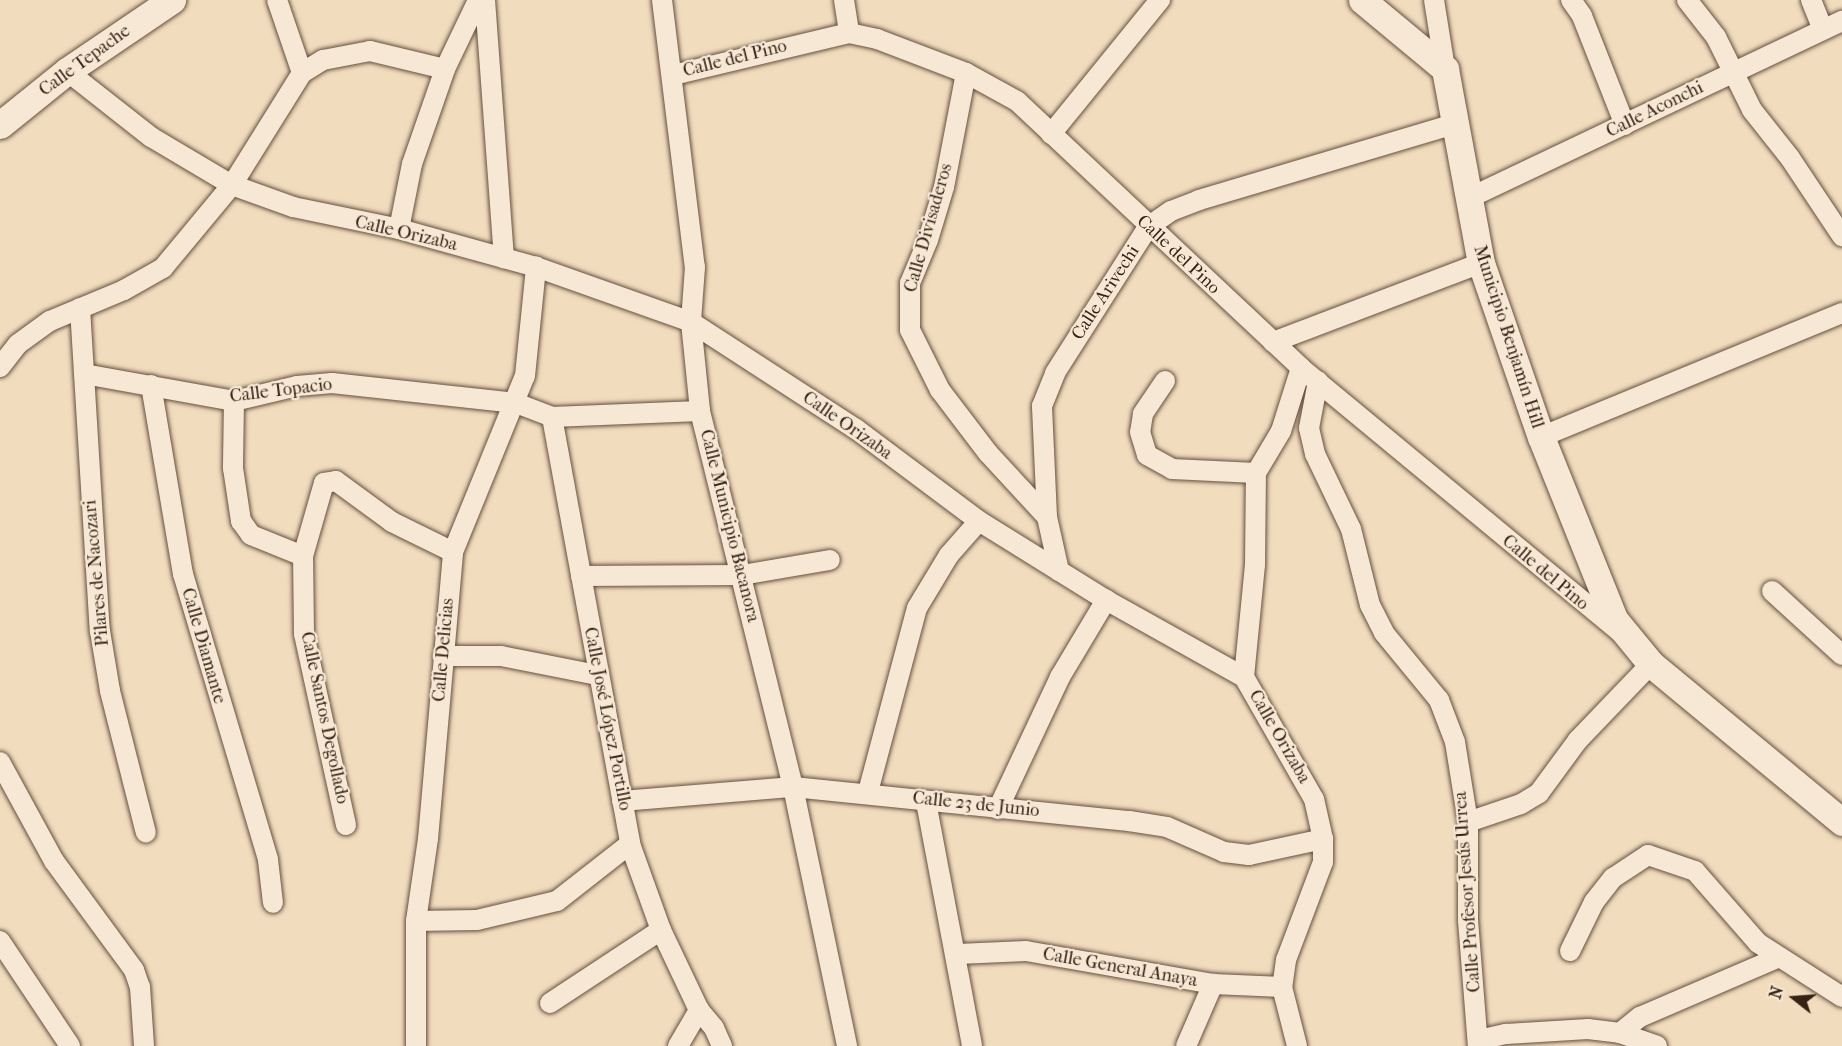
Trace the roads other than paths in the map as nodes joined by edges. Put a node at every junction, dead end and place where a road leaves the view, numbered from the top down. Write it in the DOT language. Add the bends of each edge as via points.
graph roads {
  1 [pos="172,0"];
  2 [pos="277,0"];
  3 [pos="478,0"];
  4 [pos="485,0"];
  5 [pos="662,0"];
  6 [pos="844,0"];
  7 [pos="1160,0"];
  8 [pos="1362,0"];
  9 [pos="1434,0"];
  10 [pos="1571,0"];
  11 [pos="1688,0"];
  12 [pos="1811,0"];
  13 [pos="1842,21"];
  14 [pos="1823,29"];
  15 [pos="849,33"];
  16 [pos="446,69"];
  17 [pos="1445,69"];
  18 [pos="67,71"];
  19 [pos="1732,72"];
  20 [pos="302,73"];
  21 [pos="966,73"];
  22 [pos="673,75"];
  23 [pos="1457,123"];
  24 [pos="0,125"];
  25 [pos="1625,125"];
  26 [pos="1051,134"];
  27 [pos="232,185"];
  28 [pos="1469,198"];
  29 [pos="1148,227"];
  30 [pos="399,229"];
  31 [pos="1842,236"];
  32 [pos="504,258"];
  33 [pos="1481,263"];
  34 [pos="536,267"];
  35 [pos="80,309"];
  36 [pos="1842,313"];
  37 [pos="691,322"];
  38 [pos="1273,342"];
  39 [pos="0,367"];
  40 [pos="1301,368"];
  41 [pos="84,374"];
  42 [pos="1166,381"];
  43 [pos="1318,381"];
  44 [pos="151,385"];
  45 [pos="234,401"];
  46 [pos="516,403"];
  47 [pos="700,411"];
  48 [pos="552,417"];
  49 [pos="1541,437"];
  50 [pos="1256,473"];
  51 [pos="1047,518"];
  52 [pos="979,521"];
  53 [pos="453,552"];
  54 [pos="303,556"];
  55 [pos="830,560"];
  56 [pos="1059,572"];
  57 [pos="742,575"];
  58 [pos="581,576"];
  59 [pos="1772,591"];
  60 [pos="1602,597"];
  61 [pos="1106,600"];
  62 [pos="1624,634"];
  63 [pos="1841,653"];
  64 [pos="443,656"];
  65 [pos="1651,664"];
  66 [pos="597,675"];
  67 [pos="1244,677"];
  68 [pos="0,762"];
  69 [pos="793,787"];
  70 [pos="868,792"];
  71 [pos="622,801"];
  72 [pos="926,802"];
  73 [pos="998,809"];
  74 [pos="1468,822"];
  75 [pos="1842,822"];
  76 [pos="346,825"];
  77 [pos="146,832"];
  78 [pos="1323,839"];
  79 [pos="630,844"];
  80 [pos="273,903"];
  81 [pos="416,921"];
  82 [pos="661,930"];
  83 [pos="0,941"];
  84 [pos="1570,951"];
  85 [pos="958,954"];
  86 [pos="1777,958"];
  87 [pos="1213,984"];
  88 [pos="1282,987"];
  89 [pos="1842,997"];
  90 [pos="550,1003"];
  91 [pos="699,1010"];
  92 [pos="1619,1039"];
  93 [pos="1478,1043"];
  94 [pos="70,1046"];
  95 [pos="144,1046"];
  96 [pos="416,1046"];
  97 [pos="678,1046"];
  98 [pos="722,1046"];
  99 [pos="848,1046"];
  100 [pos="972,1046"];
  101 [pos="1186,1046"];
  102 [pos="1297,1046"];
  103 [pos="1657,1046"];
  1 -- 18 [label="street, Calle Tepache"];
  2 -- 20 [label="street"];
  3 -- 16 [label="street"];
  4 -- 32 [label="street"];
  5 -- 22 [label="street, Calle Municipio Bacanora"];
  6 -- 15 [label="street"];
  7 -- 26 [label="street"];
  8 -- 17 [label="street"];
  9 -- 17 [label="street"];
  10 -- 25 [label="street" via="1582,16"];
  11 -- 19 [label="street" via="1716,37"];
  12 -- 14 [label="street"];
  13 -- 14 [label="street, Calle Aconchi"];
  14 -- 19 [label="street, Calle Aconchi"];
  15 -- 21 [label="street, Calle del Pino" via="877,39"];
  15 -- 22 [label="street, Calle del Pino"];
  16 -- 20 [label="street" via="370,51 323,60"];
  16 -- 30 [label="street" via="412,164"];
  17 -- 23 [label="street, Municipio Benjamín Hill"];
  18 -- 24 [label="street, Calle Tepache"];
  18 -- 27 [label="street, Calle Orizaba" via="151,136"];
  19 -- 25 [label="street, Calle Aconchi"];
  19 -- 31 [label="street" via="1752,110 1790,158"];
  20 -- 27 [label="street"];
  21 -- 26 [label="street, Calle del Pino" via="1017,101"];
  21 -- 51 [label="street, Calle Divisaderos" via="944,187 910,283 910,330 940,390 988,453"];
  22 -- 37 [label="street, Calle Municipio Bacanora" via="695,267"];
  23 -- 28 [label="street, Municipio Benjamín Hill"];
  23 -- 29 [label="street, Calle Arivechi" via="1199,200 1171,211"];
  25 -- 28 [label="street, Calle Aconchi"];
  26 -- 29 [label="street, Calle del Pino"];
  27 -- 30 [label="street, Calle Orizaba" via="293,207"];
  27 -- 35 [label="street" via="163,268"];
  28 -- 33 [label="street, Municipio Benjamín Hill"];
  29 -- 38 [label="street, Calle del Pino"];
  29 -- 51 [label="street, Calle Arivechi" via="1055,373 1042,406"];
  30 -- 32 [label="street, Calle Orizaba"];
  32 -- 34 [label="street, Calle Orizaba"];
  33 -- 38 [label="street"];
  33 -- 49 [label="street, Municipio Benjamín Hill"];
  34 -- 37 [label="street, Calle Orizaba"];
  34 -- 46 [label="street, Calle Delicias" via="525,376"];
  35 -- 39 [label="street" via="51,321 18,344"];
  35 -- 41 [label="street, Pilares de Nacozari"];
  36 -- 49 [label="street"];
  37 -- 47 [label="street, Calle Municipio Bacanora"];
  37 -- 52 [label="street, Calle Orizaba" via="856,429"];
  38 -- 40 [label="street, Calle del Pino"];
  40 -- 43 [label="street, Calle del Pino"];
  40 -- 50 [label="street" via="1281,431"];
  41 -- 44 [label="street, Calle Topacio"];
  41 -- 77 [label="street, Pilares de Nacozari" via="100,632 110,691"];
  42 -- 50 [label="street" via="1143,414 1140,432 1147,455 1172,469"];
  43 -- 62 [label="street, Calle del Pino" via="1570,594"];
  43 -- 74 [label="street, Calle Profesor Jesús Urrea" via="1309,428 1315,454 1352,529 1370,605 1384,633 1439,700 1455,742"];
  44 -- 45 [label="street, Calle Topacio"];
  44 -- 80 [label="street, Calle Diamante" via="183,574 268,860"];
  45 -- 46 [label="street, Calle Topacio" via="297,386 332,383"];
  45 -- 54 [label="street" via="233,468 241,521 251,534"];
  46 -- 48 [label="street, Calle Topacio"];
  46 -- 53 [label="street, Calle Delicias"];
  47 -- 48 [label="street"];
  47 -- 57 [label="street, Calle Municipio Bacanora"];
  48 -- 58 [label="street, Calle José López Portillo"];
  49 -- 60 [label="street, Municipio Benjamín Hill"];
  50 -- 67 [label="street" via="1255,565"];
  51 -- 56 [label="street, Calle Arivechi"];
  52 -- 56 [label="street, Calle Orizaba"];
  52 -- 70 [label="street" via="949,555 917,608"];
  53 -- 54 [label="street, Calle Santos Degollado" via="392,522 336,481 324,483"];
  53 -- 64 [label="street, Calle Delicias"];
  54 -- 76 [label="street, Calle Santos Degollado" via="304,634"];
  55 -- 57 [label="street"];
  56 -- 61 [label="street, Calle Orizaba"];
  57 -- 58 [label="street"];
  57 -- 69 [label="street, Calle Municipio Bacanora"];
  58 -- 66 [label="street, Calle José López Portillo"];
  59 -- 63 [label="street"];
  60 -- 62 [label="street, Calle del Pino"];
  61 -- 67 [label="street, Calle Orizaba"];
  61 -- 73 [label="street" via="1060,677"];
  62 -- 65 [label="street, Calle del Pino"];
  64 -- 66 [label="street" via="501,656"];
  64 -- 81 [label="street, Calle Delicias" via="429,838"];
  65 -- 74 [label="street" via="1578,740 1539,793 1521,804"];
  65 -- 75 [label="street, Calle del Pino"];
  66 -- 71 [label="street, Calle José López Portillo"];
  67 -- 78 [label="street, Calle Orizaba" via="1314,799"];
  68 -- 95 [label="street" via="54,861 134,970 140,987"];
  69 -- 70 [label="street, Calle 23 de Junio"];
  69 -- 71 [label="street, Calle 23 de Junio"];
  69 -- 99 [label="street, Calle Municipio Bacanora"];
  70 -- 72 [label="street, Calle 23 de Junio"];
  71 -- 79 [label="street, Calle José López Portillo"];
  72 -- 73 [label="street, Calle 23 de Junio"];
  72 -- 85 [label="street"];
  73 -- 78 [label="street, Calle 23 de Junio" via="1167,826 1224,852 1249,855"];
  74 -- 93 [label="street, Calle Profesor Jesús Urrea" via="1468,920"];
  78 -- 88 [label="street, Calle Orizaba" via="1323,862 1286,960"];
  79 -- 81 [label="street" via="557,901 477,920"];
  79 -- 82 [label="street, Calle José López Portillo"];
  81 -- 96 [label="street, Calle Delicias"];
  82 -- 90 [label="street"];
  82 -- 91 [label="street, Calle José López Portillo"];
  83 -- 94 [label="street"];
  84 -- 86 [label="street" via="1594,902 1613,878 1648,855 1695,871 1758,943"];
  85 -- 87 [label="street, Calle General Anaya" via="1026,951"];
  85 -- 100 [label="street"];
  86 -- 89 [label="street"];
  86 -- 92 [label="street" via="1640,1017"];
  87 -- 88 [label="street, Calle General Anaya"];
  87 -- 101 [label="street"];
  88 -- 102 [label="street, Calle Orizaba"];
  91 -- 97 [label="street"];
  91 -- 98 [label="street, Calle José López Portillo"];
  92 -- 93 [label="street" via="1546,1031"];
  92 -- 103 [label="street"];
}
